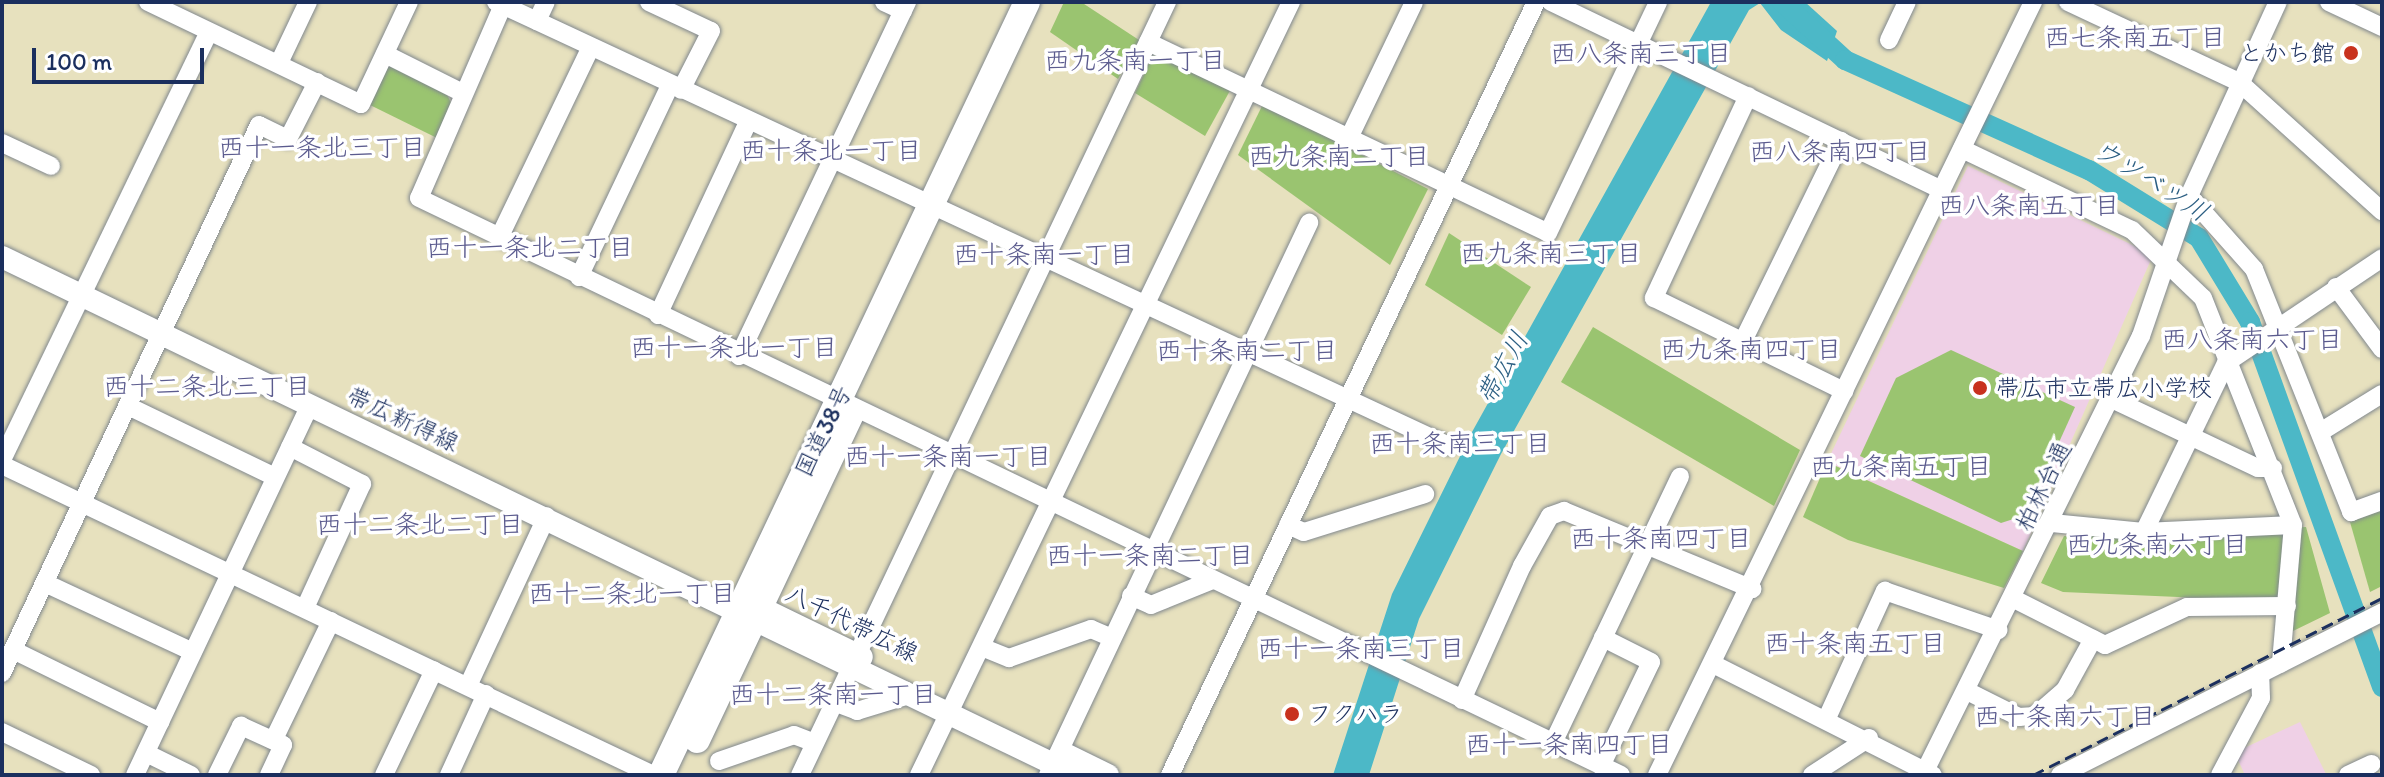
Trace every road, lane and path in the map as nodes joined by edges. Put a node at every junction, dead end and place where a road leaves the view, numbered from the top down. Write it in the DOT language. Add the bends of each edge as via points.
graph roads {
  1 [pos="148,2"];
  2 [pos="308,2"];
  3 [pos="409,2"];
  4 [pos="546,2"];
  5 [pos="649,2"];
  6 [pos="884,2"];
  7 [pos="1027,2"];
  8 [pos="1046,2"];
  9 [pos="1167,2"];
  10 [pos="1291,2"];
  11 [pos="1414,2"];
  12 [pos="1536,2"];
  13 [pos="1551,2"];
  14 [pos="1658,2"];
  15 [pos="1907,2"];
  16 [pos="2033,2"];
  17 [pos="2068,2"];
  18 [pos="2278,2"];
  19 [pos="2329,2"];
  20 [pos="499,4"];
  21 [pos="905,6"];
  22 [pos="537,21"];
  23 [pos="2382,27"];
  24 [pos="209,32"];
  25 [pos="1889,40"];
  26 [pos="1148,42"];
  27 [pos="1638,43"];
  28 [pos="591,47"];
  29 [pos="385,54"];
  30 [pos="279,63"];
  31 [pos="317,82"];
  32 [pos="2239,82"];
  33 [pos="676,88"];
  34 [pos="1248,91"];
  35 [pos="463,93"];
  36 [pos="1748,96"];
  37 [pos="748,122"];
  38 [pos="1348,140"];
  39 [pos="1841,141"];
  40 [pos="2,143"];
  41 [pos="1964,144"];
  42 [pos="832,161"];
  43 [pos="51,166"];
  44 [pos="1447,190"];
  45 [pos="1942,190"];
  46 [pos="2187,202"];
  47 [pos="940,205"];
  48 [pos="2382,211"];
  49 [pos="1309,223"];
  50 [pos="499,238"];
  51 [pos="2170,254"];
  52 [pos="1045,255"];
  53 [pos="2,257"];
  54 [pos="2382,258"];
  55 [pos="579,277"];
  56 [pos="2336,287"];
  57 [pos="83,295"];
  58 [pos="1148,303"];
  59 [pos="658,315"];
  60 [pos="2277,326"];
  61 [pos="160,333"];
  62 [pos="1743,341"];
  63 [pos="1250,349"];
  64 [pos="2382,349"];
  65 [pos="2236,353"];
  66 [pos="739,356"];
  67 [pos="1844,391"];
  68 [pos="2382,394"];
  69 [pos="1349,397"];
  70 [pos="2112,399"];
  71 [pos="310,404"];
  72 [pos="128,406"];
  73 [pos="845,407"];
  74 [pos="2322,431"];
  75 [pos="2188,436"];
  76 [pos="1449,446"];
  77 [pos="290,447"];
  78 [pos="950,457"];
  79 [pos="2,462"];
  80 [pos="2273,468"];
  81 [pos="275,477"];
  82 [pos="1680,477"];
  83 [pos="1425,494"];
  84 [pos="2382,501"];
  85 [pos="82,504"];
  86 [pos="1051,506"];
  87 [pos="547,516"];
  88 [pos="2052,523"];
  89 [pos="1288,525"];
  90 [pos="2293,525"];
  91 [pos="2144,532"];
  92 [pos="1648,544"];
  93 [pos="1152,552"];
  94 [pos="230,573"];
  95 [pos="1210,581"];
  96 [pos="45,583"];
  97 [pos="1752,589"];
  98 [pos="1131,596"];
  99 [pos="2014,599"];
  100 [pos="1253,600"];
  101 [pos="2287,606"];
  102 [pos="305,608"];
  103 [pos="751,613"];
  104 [pos="2375,616"];
  105 [pos="331,621"];
  106 [pos="1998,630"];
  107 [pos="1112,638"];
  108 [pos="1603,638"];
  109 [pos="2093,639"];
  110 [pos="984,648"];
  111 [pos="13,650"];
  112 [pos="193,652"];
  113 [pos="854,661"];
  114 [pos="2281,663"];
  115 [pos="1715,665"];
  116 [pos="434,670"];
  117 [pos="2,673"];
  118 [pos="2260,673"];
  119 [pos="468,686"];
  120 [pos="1967,691"];
  121 [pos="486,694"];
  122 [pos="909,695"];
  123 [pos="1462,700"];
  124 [pos="834,702"];
  125 [pos="953,708"];
  126 [pos="1827,718"];
  127 [pos="160,722"];
  128 [pos="2,732"];
  129 [pos="1869,738"];
  130 [pos="274,739"];
  131 [pos="815,743"];
  132 [pos="1553,743"];
  133 [pos="146,753"];
  134 [pos="719,761"];
  135 [pos="1053,763"];
  136 [pos="2372,764"];
  137 [pos="1593,768"];
  138 [pos="1928,773"];
  139 [pos="91,775"];
  140 [pos="135,775"];
  141 [pos="191,775"];
  142 [pos="217,775"];
  143 [pos="269,775"];
  144 [pos="384,775"];
  145 [pos="449,775"];
  146 [pos="653,775"];
  147 [pos="661,775"];
  148 [pos="680,775"];
  149 [pos="800,775"];
  150 [pos="919,775"];
  151 [pos="1076,775"];
  152 [pos="1108,775"];
  153 [pos="1170,775"];
  154 [pos="1621,775"];
  155 [pos="1657,775"];
  156 [pos="1812,775"];
  157 [pos="2060,775"];
  158 [pos="2220,775"];
  159 [pos="2348,775"];
  1 -- 24 [label="street"];
  2 -- 30 [label="street"];
  3 -- 29 [label="street"];
  4 -- 22 [label="street"];
  5 -- 33 [label="street" via="711,31"];
  6 -- 21 [label="street"];
  7 -- 47 [label="highway, 国道38号"];
  8 -- 47 [label="highway, 国道38号"];
  9 -- 26 [label="street"];
  10 -- 34 [label="street"];
  11 -- 38 [label="street"];
  12 -- 44 [label="street"];
  13 -- 27 [label="street"];
  14 -- 27 [label="street"];
  15 -- 25 [label="street"];
  16 -- 41 [label="street"];
  17 -- 32 [label="street"];
  18 -- 32 [label="street, 柏林台通"];
  19 -- 23 [label="street"];
  20 -- 22 [label="street"];
  20 -- 35 [label="street"];
  21 -- 42 [label="street"];
  22 -- 28 [label="street"];
  24 -- 30 [label="street"];
  24 -- 57 [label="street"];
  26 -- 34 [label="street"];
  26 -- 52 [label="street"];
  27 -- 36 [label="street"];
  27 -- 44 [label="street" via="1548,233"];
  28 -- 33 [label="street"];
  28 -- 50 [label="street"];
  29 -- 31 [label="street" via="361,104"];
  29 -- 35 [label="street"];
  30 -- 31 [label="street"];
  31 -- 61 [label="street" via="288,139 259,125"];
  32 -- 46 [label="street, 柏林台通"];
  32 -- 48 [label="street"];
  33 -- 37 [label="street"];
  33 -- 55 [label="street"];
  34 -- 38 [label="street"];
  34 -- 58 [label="street"];
  35 -- 50 [label="street" via="419,198"];
  36 -- 39 [label="street"];
  36 -- 62 [label="street" via="1654,298"];
  37 -- 42 [label="street"];
  37 -- 59 [label="street"];
  38 -- 44 [label="street"];
  39 -- 45 [label="street"];
  39 -- 62 [label="street"];
  40 -- 43 [label="street"];
  41 -- 45 [label="street"];
  41 -- 51 [label="street"];
  42 -- 47 [label="street"];
  42 -- 66 [label="street"];
  44 -- 69 [label="street"];
  45 -- 67 [label="street"];
  46 -- 51 [label="street, 柏林台通"];
  46 -- 60 [label="street" via="2242,250"];
  47 -- 52 [label="street"];
  47 -- 73 [label="highway, 国道38号"];
  49 -- 63 [label="street"];
  50 -- 55 [label="street"];
  51 -- 65 [label="street"];
  51 -- 70 [label="street, 柏林台通"];
  52 -- 58 [label="street"];
  52 -- 78 [label="street"];
  53 -- 57 [label="main road, 帯広新得線"];
  54 -- 56 [label="street"];
  55 -- 59 [label="street"];
  56 -- 60 [label="street"];
  56 -- 64 [label="street"];
  57 -- 61 [label="main road, 帯広新得線"];
  57 -- 79 [label="street"];
  58 -- 63 [label="street"];
  58 -- 86 [label="street"];
  59 -- 66 [label="street"];
  60 -- 65 [label="street"];
  60 -- 74 [label="street"];
  61 -- 71 [label="main road, 帯広新得線"];
  61 -- 72 [label="street"];
  62 -- 67 [label="street"];
  63 -- 69 [label="street"];
  63 -- 93 [label="street"];
  65 -- 75 [label="street"];
  65 -- 80 [label="street"];
  66 -- 73 [label="street"];
  67 -- 97 [label="street"];
  68 -- 74 [label="street"];
  69 -- 76 [label="street"];
  69 -- 89 [label="street"];
  70 -- 75 [label="street"];
  70 -- 88 [label="street, 柏林台通"];
  71 -- 77 [label="street"];
  71 -- 87 [label="main road, 帯広新得線"];
  72 -- 81 [label="street"];
  72 -- 85 [label="street"];
  73 -- 78 [label="street"];
  73 -- 103 [label="highway, 国道38号"];
  74 -- 84 [label="street" via="2351,512"];
  75 -- 80 [label="street" via="2258,468"];
  75 -- 91 [label="street"];
  77 -- 81 [label="street"];
  77 -- 102 [label="street" via="362,484"];
  78 -- 86 [label="street"];
  78 -- 113 [label="street"];
  79 -- 85 [label="street"];
  80 -- 90 [label="street"];
  81 -- 94 [label="street"];
  82 -- 92 [label="street"];
  83 -- 89 [label="street" via="1304,532"];
  85 -- 94 [label="street"];
  85 -- 96 [label="street"];
  86 -- 93 [label="street"];
  86 -- 110 [label="street"];
  87 -- 103 [label="main road, 帯広新得線"];
  87 -- 119 [label="street"];
  88 -- 91 [label="street"];
  88 -- 99 [label="street, 柏林台通"];
  89 -- 100 [label="street"];
  90 -- 91 [label="street"];
  90 -- 101 [label="street"];
  92 -- 97 [label="street"];
  92 -- 108 [label="street"];
  92 -- 123 [label="street" via="1578,512 1550,516"];
  93 -- 95 [label="street"];
  93 -- 98 [label="street"];
  94 -- 102 [label="street"];
  94 -- 112 [label="street"];
  95 -- 98 [label="street" via="1151,605"];
  95 -- 100 [label="street"];
  96 -- 111 [label="street"];
  96 -- 112 [label="street"];
  97 -- 115 [label="street"];
  98 -- 107 [label="street"];
  99 -- 106 [label="street, 柏林台通"];
  99 -- 109 [label="street"];
  100 -- 123 [label="street"];
  100 -- 153 [label="street"];
  101 -- 109 [label="street" via="2187,607 2120,643"];
  101 -- 114 [label="street"];
  102 -- 105 [label="street"];
  103 -- 113 [label="main road, 八千代帯広線"];
  103 -- 147 [label="highway, 国道38号"];
  103 -- 148 [label="highway, 国道38号"];
  104 -- 114 [label="street"];
  105 -- 116 [label="street"];
  105 -- 130 [label="street"];
  106 -- 120 [label="street, 柏林台通"];
  106 -- 126 [label="street" via="1885,591"];
  107 -- 110 [label="street" via="1091,629 1009,658"];
  107 -- 135 [label="street"];
  108 -- 132 [label="street"];
  108 -- 137 [label="street" via="1651,662"];
  109 -- 120 [label="street" via="2065,690 2035,716 2019,717"];
  110 -- 125 [label="street"];
  111 -- 117 [label="street"];
  111 -- 127 [label="street"];
  112 -- 127 [label="street"];
  113 -- 122 [label="main road, 八千代帯広線"];
  113 -- 124 [label="street"];
  113 -- 125 [label="main road, 八千代帯広線"];
  114 -- 118 [label="street"];
  115 -- 126 [label="street"];
  115 -- 155 [label="street"];
  116 -- 119 [label="street"];
  116 -- 144 [label="street"];
  118 -- 157 [label="street"];
  118 -- 158 [label="street" via="2261,698"];
  119 -- 121 [label="street"];
  120 -- 138 [label="street, 柏林台通"];
  121 -- 145 [label="street"];
  121 -- 146 [label="street"];
  122 -- 124 [label="street" via="857,711"];
  122 -- 125 [label="main road, 八千代帯広線"];
  123 -- 132 [label="street"];
  124 -- 131 [label="street"];
  125 -- 135 [label="main road, 八千代帯広線"];
  125 -- 150 [label="street"];
  126 -- 129 [label="street"];
  127 -- 133 [label="street"];
  128 -- 139 [label="street"];
  129 -- 138 [label="street"];
  129 -- 156 [label="street"];
  130 -- 142 [label="street" via="241,726"];
  130 -- 143 [label="street" via="283,745"];
  131 -- 134 [label="street" via="794,735"];
  131 -- 149 [label="street"];
  132 -- 137 [label="street"];
  133 -- 140 [label="street"];
  133 -- 141 [label="street"];
  135 -- 151 [label="main road, 八千代帯広線"];
  135 -- 152 [label="main road, 八千代帯広線"];
  136 -- 159 [label="street"];
  137 -- 154 [label="street"];
}
